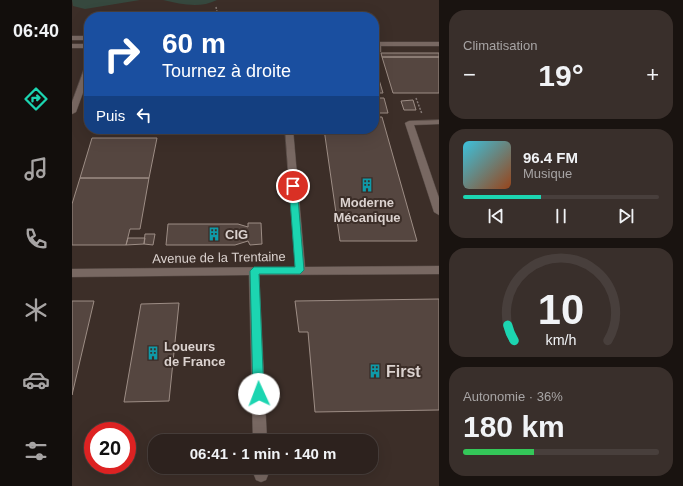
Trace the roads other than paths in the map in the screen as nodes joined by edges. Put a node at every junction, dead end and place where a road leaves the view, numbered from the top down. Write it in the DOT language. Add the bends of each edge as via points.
graph roads {
  1 [pos="72,38"];
  2 [pos="84,38"];
  3 [pos="379,44"];
  4 [pos="439,44"];
  5 [pos="72,46"];
  6 [pos="84,46"];
  7 [pos="84,80"];
  8 [pos="72,112"];
  9 [pos="439,122"];
  10 [pos="289,134"];
  11 [pos="439,212"];
  12 [pos="300,270"];
  13 [pos="439,270"];
  14 [pos="254,271"];
  15 [pos="72,273"];
  16 [pos="260,434"];
  1 -- 2 [label="street"];
  3 -- 4 [label="street"];
  5 -- 6 [label="street"];
  7 -- 8 [label="street"];
  9 -- 11 [label="street" via="409,123"];
  10 -- 12 [label="street"];
  12 -- 13 [label="street, Avenue de la Trentaine"];
  12 -- 14 [label="street, Avenue de la Trentaine"];
  14 -- 15 [label="street, Avenue de la Trentaine"];
  14 -- 16 [label="street"];
}
